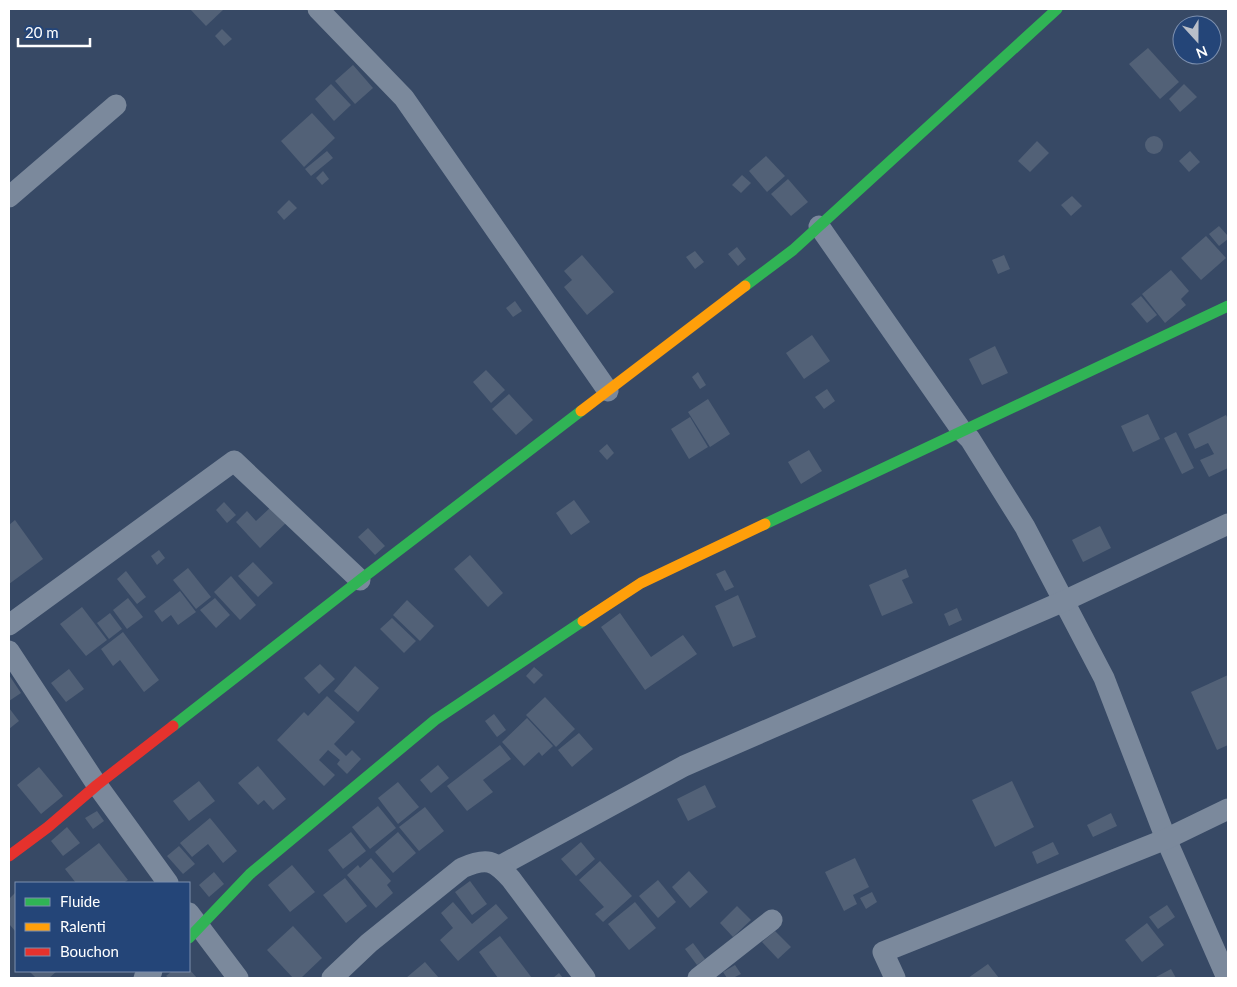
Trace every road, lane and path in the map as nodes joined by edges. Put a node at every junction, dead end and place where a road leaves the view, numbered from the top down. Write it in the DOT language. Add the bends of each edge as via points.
graph roads {
  1 [pos="318,9"];
  2 [pos="1057,9"];
  3 [pos="116,105"];
  4 [pos="9,197"];
  5 [pos="819,226"];
  6 [pos="1228,306"];
  7 [pos="608,390"];
  8 [pos="962,431"];
  9 [pos="1228,524"];
  10 [pos="360,580"];
  11 [pos="1064,601"];
  12 [pos="9,625"];
  13 [pos="9,650"];
  14 [pos="97,785"];
  15 [pos="1228,809"];
  16 [pos="1166,839"];
  17 [pos="9,856"];
  18 [pos="500,866"];
  19 [pos="167,882"];
  20 [pos="772,920"];
  21 [pos="192,926"];
  22 [pos="238,978"];
  23 [pos="332,978"];
  24 [pos="585,978"];
  25 [pos="698,978"];
  26 [pos="895,978"];
  27 [pos="1227,978"];
  1 -- 7 [label="street" via="404,98"];
  2 -- 5 [label="street"];
  3 -- 4 [label="street"];
  5 -- 7 [label="street" via="793,250"];
  5 -- 8 [label="street"];
  6 -- 8 [label="street"];
  7 -- 10 [label="street"];
  8 -- 11 [label="street" via="1025,528"];
  8 -- 21 [label="street" via="641,583 435,720"];
  9 -- 11 [label="street"];
  10 -- 12 [label="street" via="234,461"];
  10 -- 14 [label="street"];
  11 -- 16 [label="street" via="1104,678"];
  11 -- 18 [label="street" via="684,766"];
  13 -- 14 [label="street"];
  14 -- 17 [label="street"];
  14 -- 19 [label="street"];
  15 -- 16 [label="street"];
  16 -- 26 [label="street" via="883,952"];
  16 -- 27 [label="street"];
  18 -- 23 [label="street" via="488,860 462,868 369,943"];
  18 -- 24 [label="street"];
  20 -- 25 [label="street"];
  21 -- 22 [label="street"];
}
